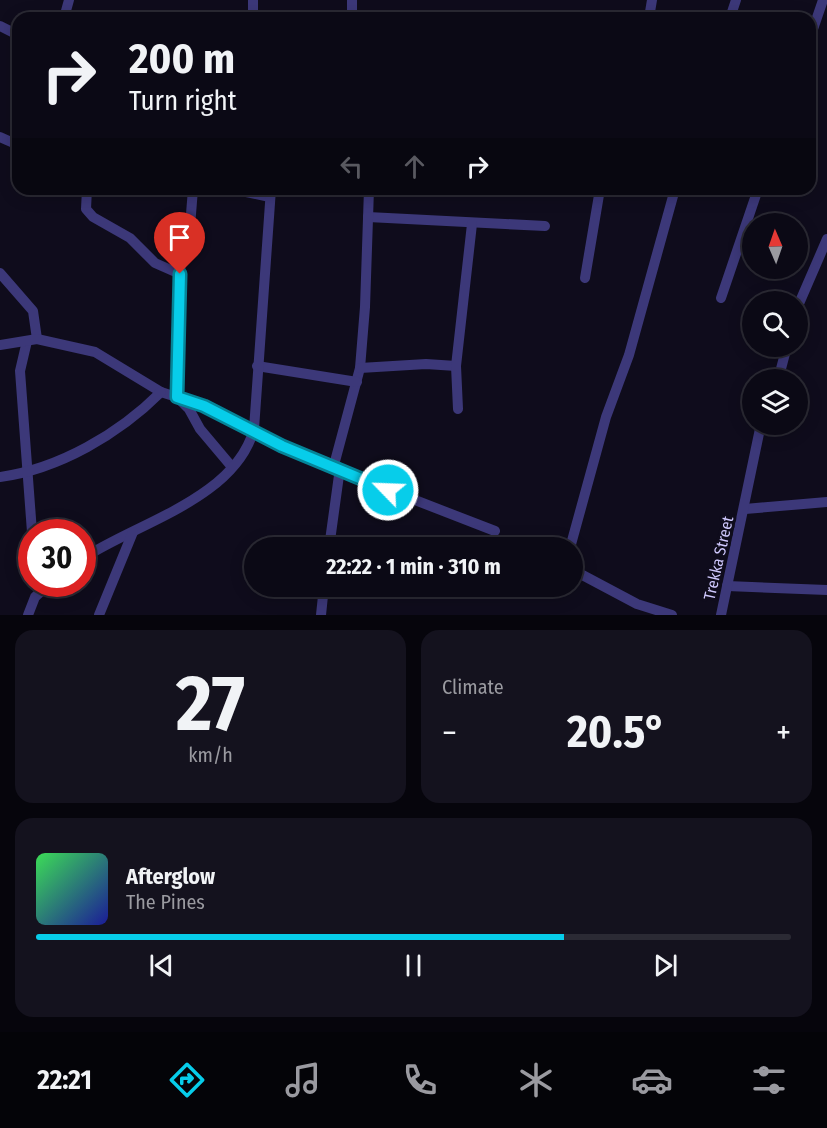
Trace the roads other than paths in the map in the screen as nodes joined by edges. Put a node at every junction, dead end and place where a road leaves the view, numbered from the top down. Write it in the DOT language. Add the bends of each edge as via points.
graph roads {
  1 [pos="825,0"];
  2 [pos="816,23"];
  3 [pos="87,195"];
  4 [pos="193,195"];
  5 [pos="270,195"];
  6 [pos="369,195"];
  7 [pos="599,195"];
  8 [pos="673,195"];
  9 [pos="756,195"];
  10 [pos="368,217"];
  11 [pos="472,224"];
  12 [pos="544,226"];
  13 [pos="827,239"];
  14 [pos="0,273"];
  15 [pos="180,274"];
  16 [pos="585,278"];
  17 [pos="804,291"];
  18 [pos="721,298"];
  19 [pos="32,340"];
  20 [pos="0,345"];
  21 [pos="257,366"];
  22 [pos="456,366"];
  23 [pos="360,368"];
  24 [pos="357,381"];
  25 [pos="160,392"];
  26 [pos="177,397"];
  27 [pos="458,409"];
  28 [pos="254,429"];
  29 [pos="759,435"];
  30 [pos="232,467"];
  31 [pos="337,467"];
  32 [pos="27,474"];
  33 [pos="0,477"];
  34 [pos="827,502"];
  35 [pos="745,508"];
  36 [pos="31,519"];
  37 [pos="135,531"];
  38 [pos="495,531"];
  39 [pos="330,537"];
  40 [pos="573,537"];
  41 [pos="96,552"];
  42 [pos="583,575"];
  43 [pos="728,586"];
  44 [pos="827,590"];
  45 [pos="35,597"];
  46 [pos="323,597"];
  47 [pos="28,615"];
  48 [pos="99,615"];
  49 [pos="321,615"];
  50 [pos="672,615"];
  51 [pos="721,615"];
  1 -- 2 [label="street"];
  3 -- 15 [label="street" via="86,209 93,217 130,238 155,263"];
  4 -- 15 [label="street" via="189,238"];
  5 -- 21 [label="street"];
  6 -- 10 [label="street"];
  7 -- 16 [label="street"];
  8 -- 40 [label="street"];
  9 -- 18 [label="street"];
  10 -- 11 [label="street"];
  10 -- 23 [label="street"];
  11 -- 12 [label="street"];
  11 -- 22 [label="street"];
  13 -- 17 [label="street"];
  14 -- 19 [label="street" via="33,311"];
  15 -- 26 [label="street"];
  19 -- 20 [label="street"];
  19 -- 25 [label="street" via="95,352"];
  19 -- 32 [label="street" via="20,370"];
  21 -- 24 [label="street"];
  21 -- 28 [label="street"];
  22 -- 23 [label="street"];
  22 -- 27 [label="street"];
  23 -- 24 [label="street"];
  24 -- 31 [label="street"];
  25 -- 26 [label="street"];
  25 -- 32 [label="street" via="136,417"];
  26 -- 28 [label="street"];
  26 -- 30 [label="street"];
  28 -- 30 [label="street" via="246,452"];
  28 -- 31 [label="street" via="282,446"];
  29 -- 35 [label="street, Trekka Street"];
  30 -- 37 [label="street" via="208,490"];
  31 -- 38 [label="street"];
  31 -- 39 [label="street"];
  32 -- 33 [label="street"];
  32 -- 36 [label="street"];
  34 -- 35 [label="street"];
  35 -- 43 [label="street, Trekka Street"];
  37 -- 41 [label="street"];
  37 -- 48 [label="street"];
  42 -- 50 [label="street" via="637,604"];
  43 -- 44 [label="street"];
  43 -- 51 [label="street, Trekka Street"];
  45 -- 47 [label="street"];
  46 -- 49 [label="street"];
}
